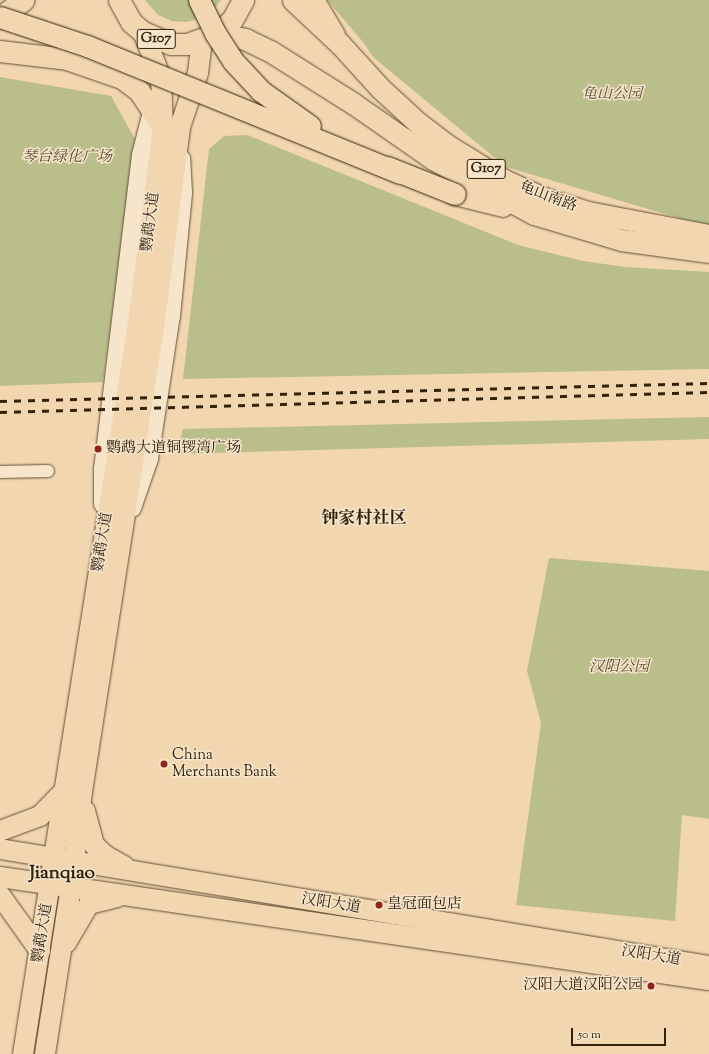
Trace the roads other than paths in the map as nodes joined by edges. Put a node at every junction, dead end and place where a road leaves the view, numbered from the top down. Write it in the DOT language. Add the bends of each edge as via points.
graph roads {
  1 [pos="23,0"];
  2 [pos="119,0"];
  3 [pos="199,0"];
  4 [pos="243,0"];
  5 [pos="293,0"];
  6 [pos="314,0"];
  7 [pos="0,17"];
  8 [pos="143,32"];
  9 [pos="210,37"];
  10 [pos="340,44"];
  11 [pos="0,52"];
  12 [pos="165,122"];
  13 [pos="400,173"];
  14 [pos="534,214"];
  15 [pos="709,235"];
  16 [pos="709,252"];
  17 [pos="0,472"];
  18 [pos="48,472"];
  19 [pos="111,542"];
  20 [pos="74,791"];
  21 [pos="0,831"];
  22 [pos="0,849"];
  23 [pos="55,858"];
  24 [pos="74,862"];
  25 [pos="141,873"];
  26 [pos="0,877"];
  27 [pos="51,884"];
  28 [pos="71,888"];
  29 [pos="0,895"];
  30 [pos="138,896"];
  31 [pos="40,951"];
  32 [pos="60,955"];
  33 [pos="709,966"];
  34 [pos="709,980"];
  35 [pos="23,1054"];
  36 [pos="45,1054"];
  1 -- 7 [label="highway"];
  2 -- 8 [label="highway, G107" via="132,22"];
  3 -- 13 [label="highway, bridge" via="233,61 261,91 290,114 333,140"];
  4 -- 9 [label="highway" via="232,20"];
  5 -- 10 [label="highway, G107"];
  6 -- 10 [label="main road"];
  7 -- 13 [label="highway, bridge" via="87,46"];
  8 -- 9 [label="highway, G107" via="172,44"];
  8 -- 12 [label="main road, 鹦鹉大道" via="161,78"];
  9 -- 12 [label="main road, 鹦鹉大道" via="198,73"];
  9 -- 14 [label="highway, G107" via="245,39 265,48 354,104 433,159"];
  10 -- 15 [label="highway, 龟山南路 / G107" via="380,88 418,123 450,147 504,180 544,198 588,212"];
  11 -- 12 [label="highway" via="37,54 98,68 122,78 139,91"];
  12 -- 19 [label="main road, 鹦鹉大道"];
  12 -- 19 [label="main road" via="183,193 170,316 149,459"];
  13 -- 14 [label="highway, bridge" via="455,194"];
  14 -- 16 [label="highway, 龟山南路 / G107" via="620,240"];
  17 -- 18 [label="street"];
  19 -- 20 [label="main road, 鹦鹉大道"];
  20 -- 21 [label="main road" via="40,816"];
  20 -- 23 [label="main road, 鹦鹉大道"];
  20 -- 24 [label="main road, 鹦鹉大道"];
  20 -- 25 [label="main road" via="94,845 106,856"];
  22 -- 23 [label="main road, 汉阳大道"];
  23 -- 24 [label="main road, 汉阳大道"];
  23 -- 27 [label="main road, 鹦鹉大道"];
  24 -- 25 [label="main road, 汉阳大道"];
  24 -- 28 [label="main road, 鹦鹉大道"];
  25 -- 33 [label="main road, 汉阳大道"];
  26 -- 27 [label="main road, 汉阳大道"];
  27 -- 28 [label="main road, 汉阳大道"];
  27 -- 31 [label="main road, 鹦鹉大道"];
  28 -- 30 [label="main road, 汉阳大道"];
  28 -- 32 [label="main road, 鹦鹉大道"];
  29 -- 31 [label="main road"];
  30 -- 32 [label="main road" via="120,896 89,904"];
  30 -- 34 [label="main road, 汉阳大道"];
  31 -- 35 [label="main road, 鹦鹉大道"];
  32 -- 36 [label="main road, 鹦鹉大道"];
}
